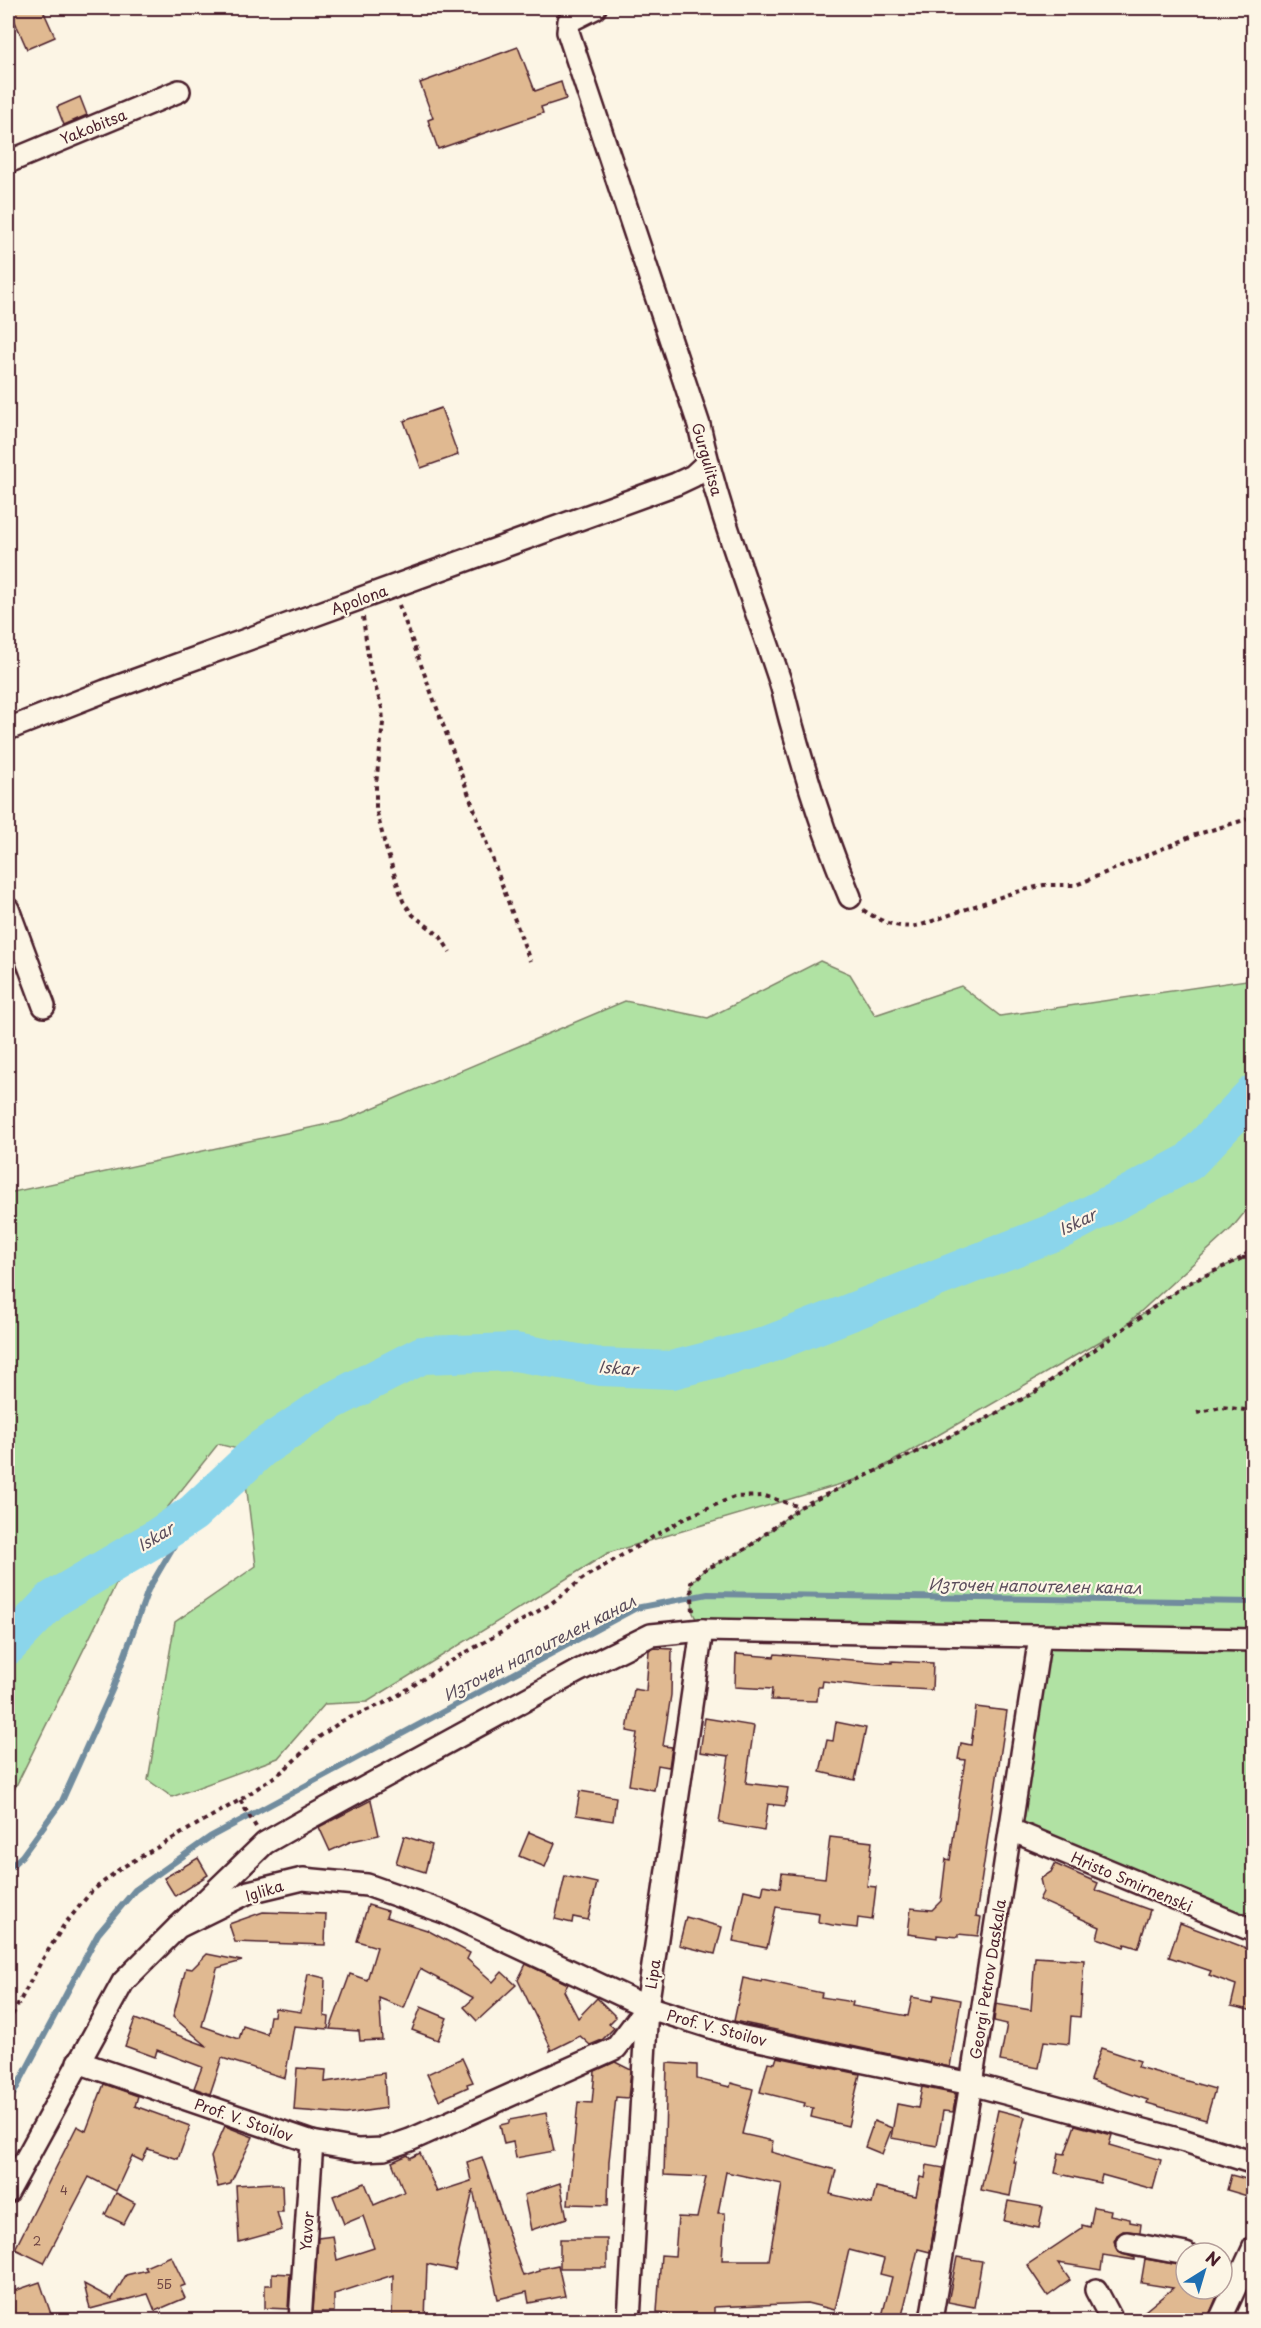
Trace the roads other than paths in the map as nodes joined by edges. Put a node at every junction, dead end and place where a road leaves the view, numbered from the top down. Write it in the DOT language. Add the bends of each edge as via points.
graph roads {
  1 [pos="595,8"];
  2 [pos="179,91"];
  3 [pos="8,162"];
  4 [pos="707,463"];
  5 [pos="8,729"];
  6 [pos="850,897"];
  7 [pos="8,909"];
  8 [pos="44,1006"];
  9 [pos="698,1622"];
  10 [pos="1040,1636"];
  11 [pos="1254,1640"];
  12 [pos="1011,1830"];
  13 [pos="178,1927"];
  14 [pos="1254,1931"];
  15 [pos="647,2007"];
  16 [pos="78,2062"];
  17 [pos="971,2084"];
  18 [pos="312,2142"];
  19 [pos="1254,2163"];
  20 [pos="8,2192"];
  21 [pos="1127,2243"];
  22 [pos="1254,2247"];
  23 [pos="1174,2252"];
  24 [pos="1234,2270"];
  25 [pos="1096,2290"];
  26 [pos="1224,2301"];
  27 [pos="300,2320"];
  28 [pos="629,2320"];
  29 [pos="931,2320"];
  30 [pos="1112,2320"];
  31 [pos="1220,2320"];
  1 -- 4 [label="street, Gurgulitsa" via="569,21 568,32 699,425"];
  2 -- 3 [label="street, Yakobitsa"];
  4 -- 5 [label="street, Apolona" via="676,484"];
  4 -- 6 [label="street, Gurgulitsa"];
  7 -- 8 [label="street"];
  9 -- 10 [label="street"];
  9 -- 13 [label="street" via="651,1635 578,1671 265,1843"];
  9 -- 15 [label="street, Lipa"];
  10 -- 11 [label="street"];
  10 -- 12 [label="street, Georgi Petrov Daskala"];
  12 -- 14 [label="street, Hristo Smirnenski"];
  12 -- 17 [label="street, Georgi Petrov Daskala"];
  13 -- 15 [label="street, Iglika" via="249,1892 303,1879 367,1884 444,1912"];
  13 -- 16 [label="street, Iglika" via="123,1982"];
  15 -- 17 [label="street, Prof. V. Stoilov" via="739,2036"];
  15 -- 18 [label="street, Prof. V. Stoilov" via="616,2048 410,2140 384,2149 358,2150"];
  15 -- 28 [label="street, Lipa"];
  16 -- 18 [label="street, Prof. V. Stoilov"];
  16 -- 20 [label="street, Iglika"];
  17 -- 19 [label="street, Prof. V. Stoilov"];
  17 -- 29 [label="street, Georgi Petrov Daskala"];
  18 -- 27 [label="street, Yavor"];
  21 -- 23 [label="street"];
  22 -- 24 [label="street"];
  25 -- 30 [label="street"];
  26 -- 31 [label="street"];
}
